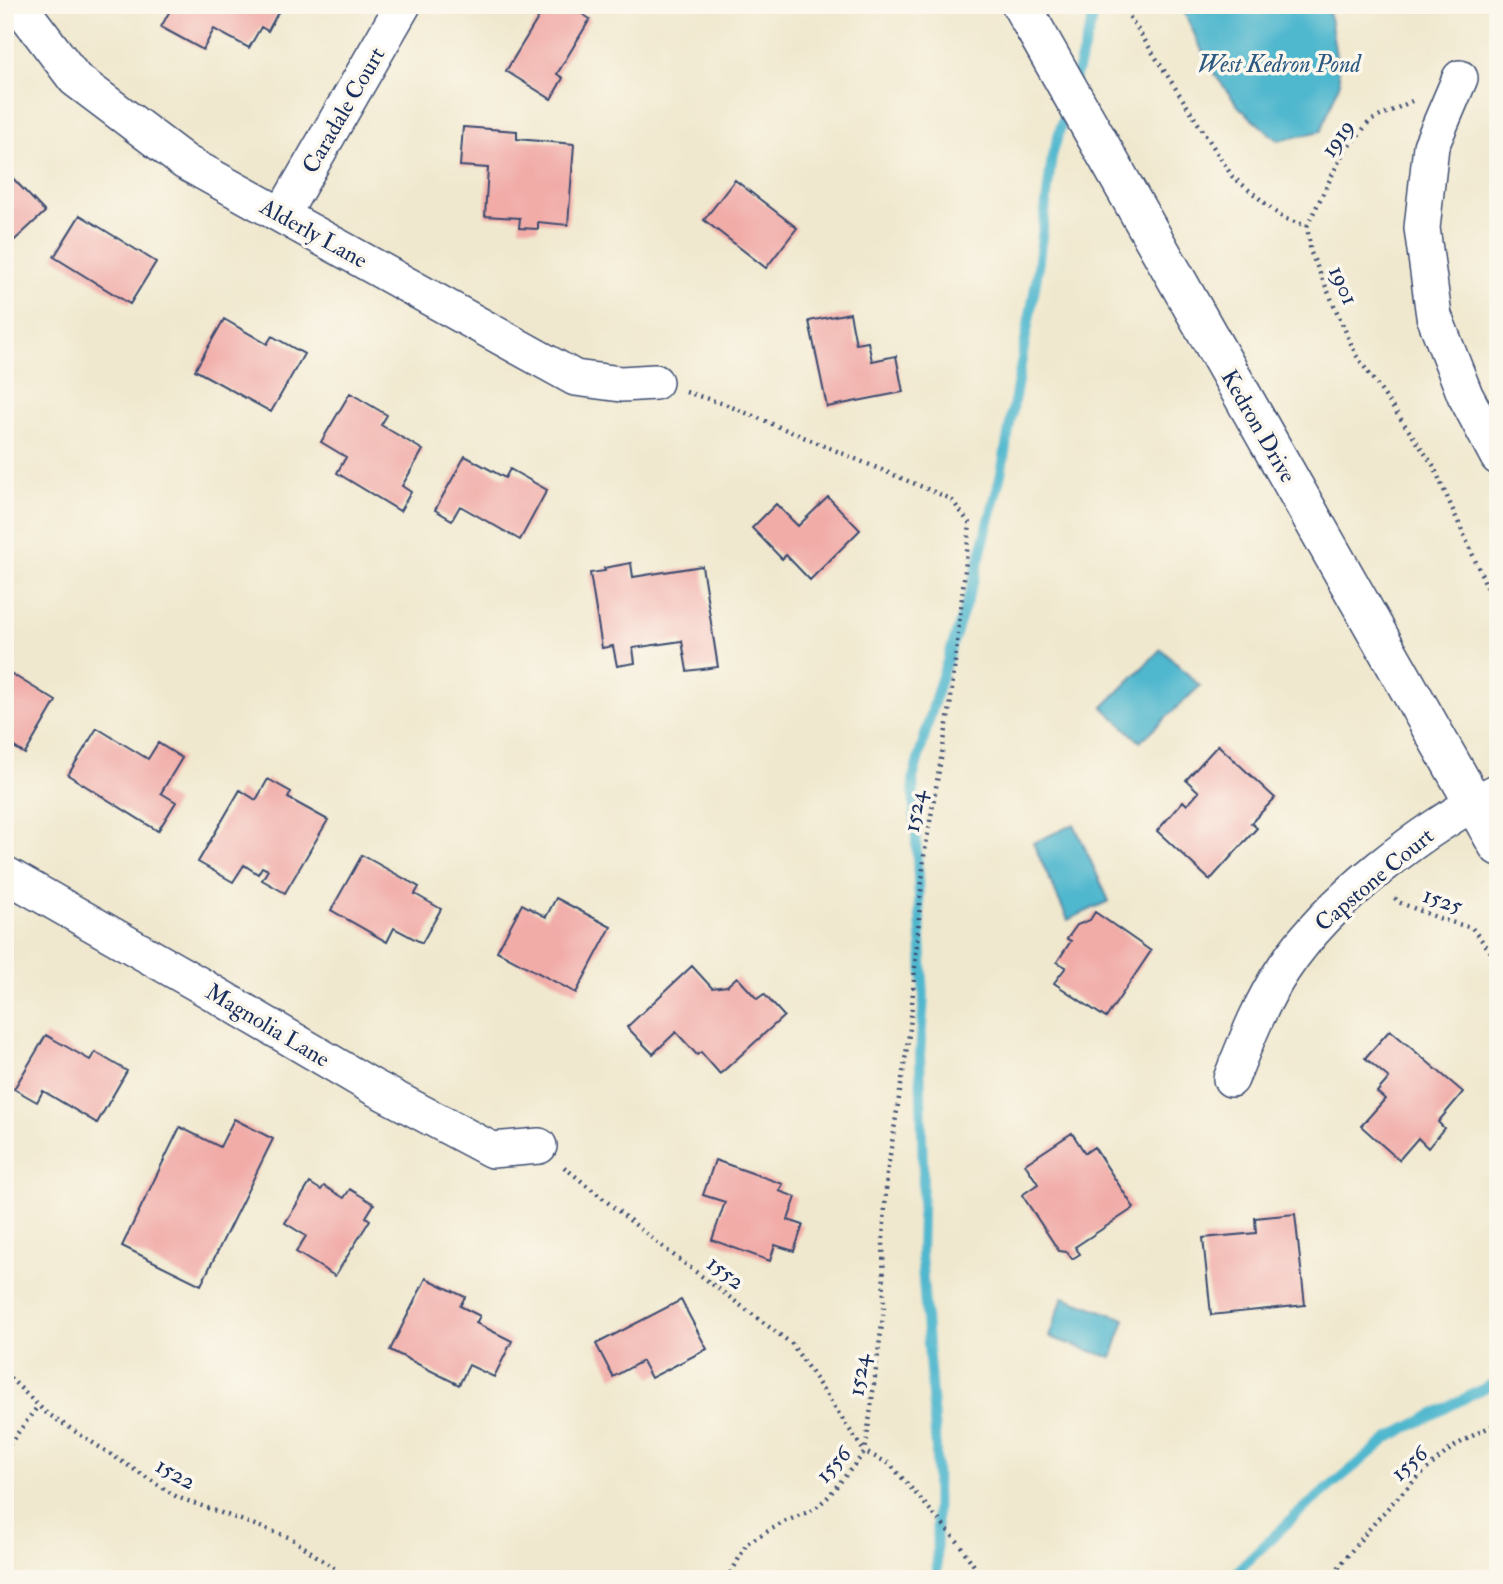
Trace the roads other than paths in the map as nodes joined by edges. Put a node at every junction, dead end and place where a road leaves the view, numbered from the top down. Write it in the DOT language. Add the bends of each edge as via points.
graph roads {
  1 [pos="19,5"];
  2 [pos="403,5"];
  3 [pos="1021,5"];
  4 [pos="1460,78"];
  5 [pos="282,215"];
  6 [pos="655,382"];
  7 [pos="1498,457"];
  8 [pos="1485,797"];
  9 [pos="1498,846"];
  10 [pos="5,874"];
  11 [pos="1231,1079"];
  12 [pos="539,1146"];
  1 -- 5 [label="street, Alderly Lane" via="75,79 185,162"];
  2 -- 5 [label="street, Caradale Court"];
  3 -- 8 [label="street, Kedron Drive"];
  4 -- 7 [label="street" via="1431,146 1422,228 1434,316 1465,395"];
  5 -- 6 [label="street, Alderly Lane" via="575,378 621,384"];
  8 -- 9 [label="street, Kedron Drive"];
  8 -- 11 [label="street, Capstone Court" via="1378,871 1310,932 1283,968"];
  10 -- 12 [label="street, Magnolia Lane" via="373,1087 492,1150"];
}
